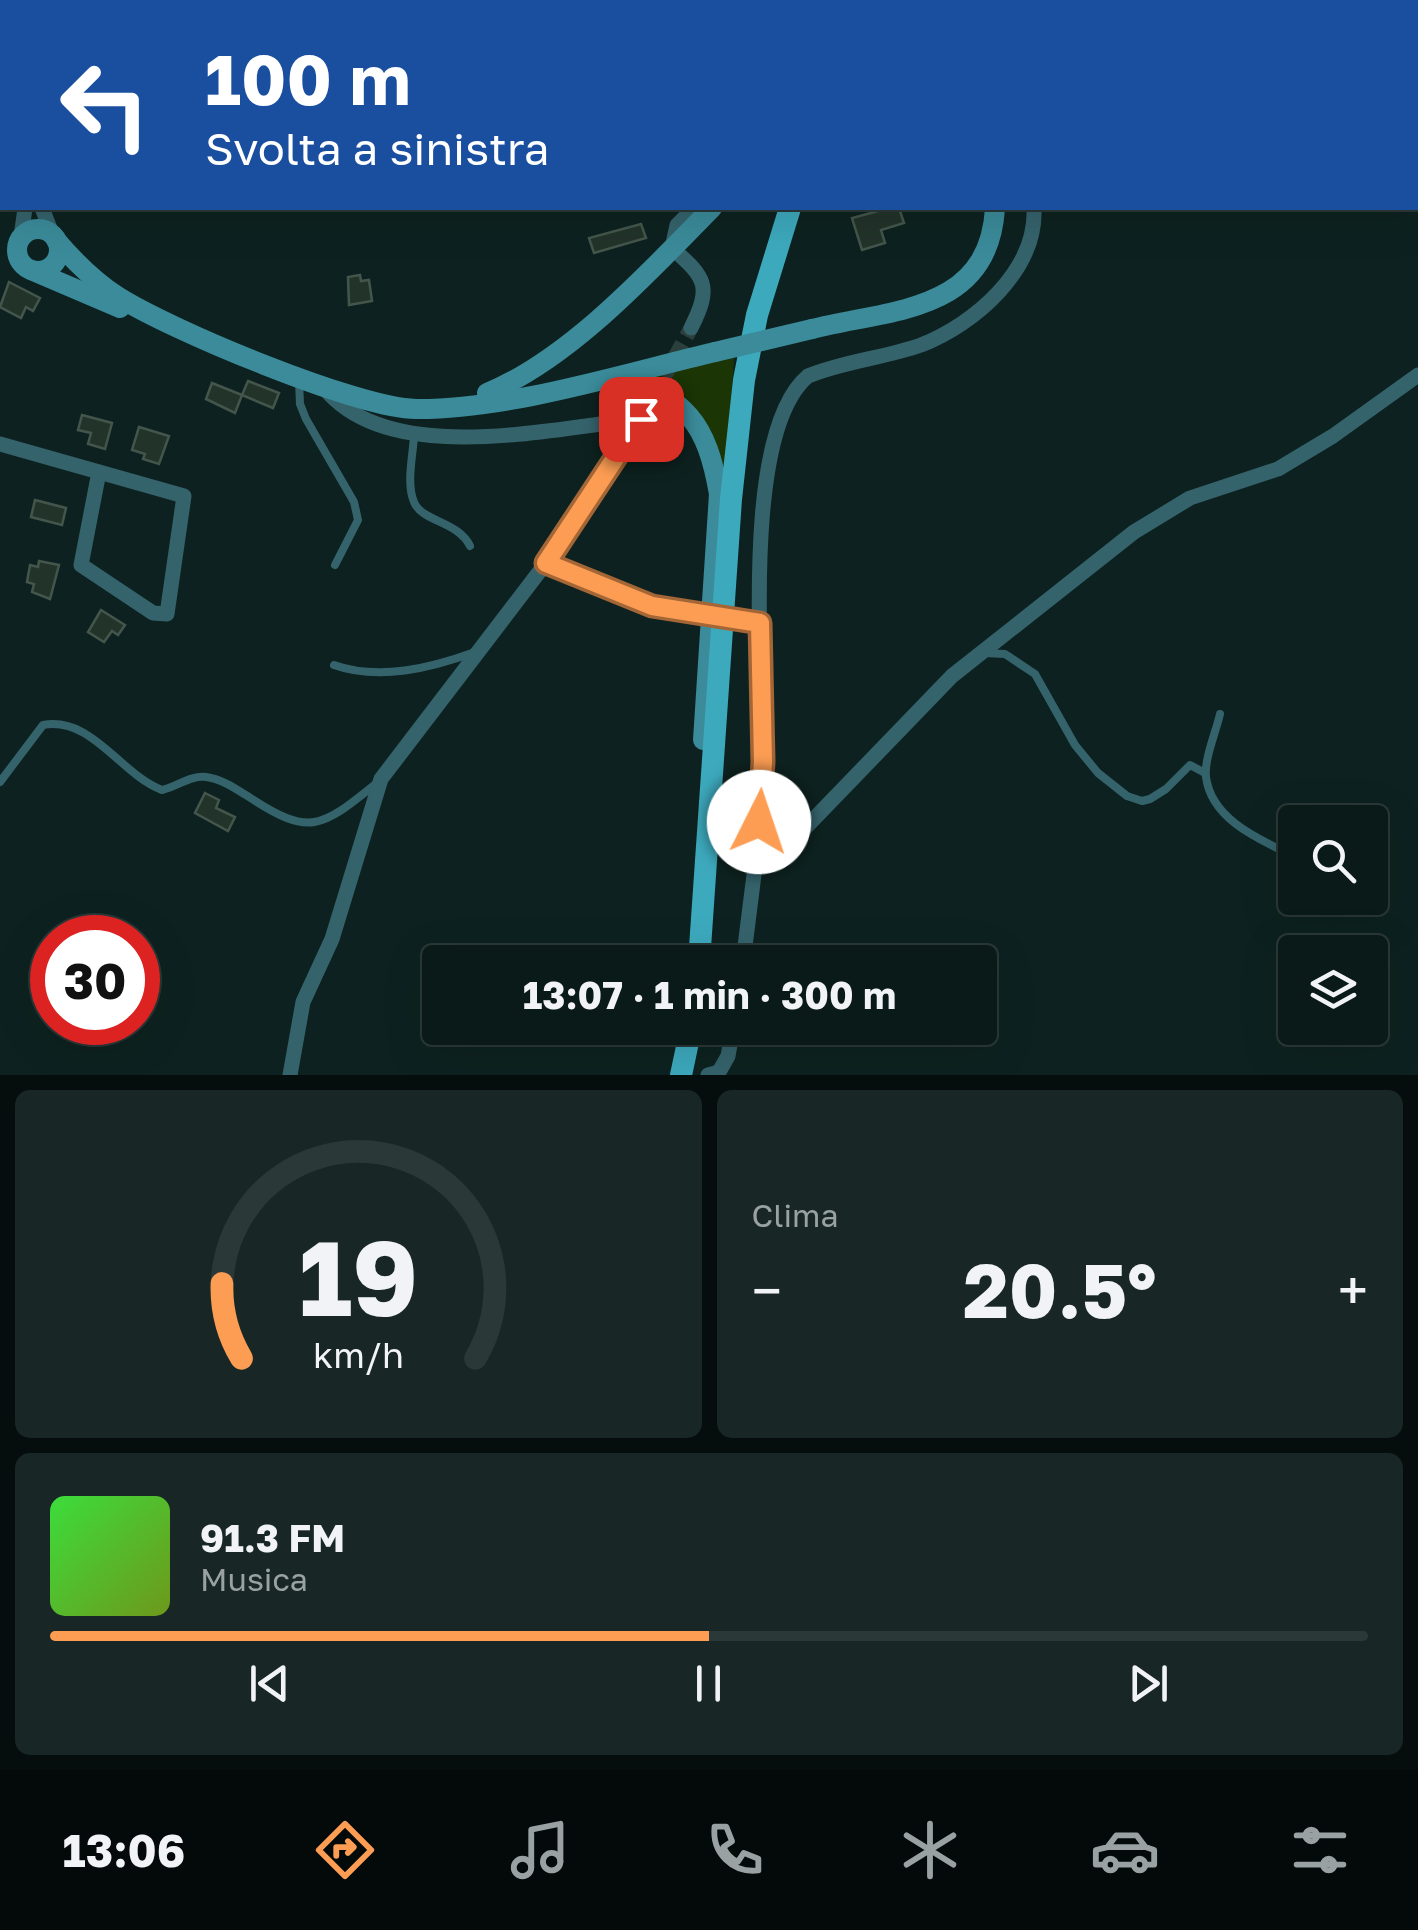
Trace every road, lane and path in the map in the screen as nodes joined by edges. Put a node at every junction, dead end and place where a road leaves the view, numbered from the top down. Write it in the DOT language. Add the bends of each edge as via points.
graph roads {
  1 [pos="23,210"];
  2 [pos="43,210"];
  3 [pos="692,210"];
  4 [pos="710,210"];
  5 [pos="789,210"];
  6 [pos="802,210"];
  7 [pos="995,210"];
  8 [pos="1034,210"];
  9 [pos="55,238"];
  10 [pos="13,241"];
  11 [pos="672,248"];
  12 [pos="0,260"];
  13 [pos="28,268"];
  14 [pos="768,276"];
  15 [pos="170,323"];
  16 [pos="691,328"];
  17 [pos="1418,375"];
  18 [pos="300,376"];
  19 [pos="615,377"];
  20 [pos="322,384"];
  21 [pos="651,400"];
  22 [pos="448,408"];
  23 [pos="641,419"];
  24 [pos="414,436"];
  25 [pos="0,444"];
  26 [pos="98,472"];
  27 [pos="470,546"];
  28 [pos="546,563"];
  29 [pos="334,565"];
  30 [pos="760,623"];
  31 [pos="475,652"];
  32 [pos="985,652"];
  33 [pos="334,665"];
  34 [pos="1220,714"];
  35 [pos="1205,773"];
  36 [pos="381,780"];
  37 [pos="0,782"];
  38 [pos="708,820"];
  39 [pos="1278,848"];
  40 [pos="757,851"];
  41 [pos="700,945"];
  42 [pos="744,945"];
  43 [pos="687,1045"];
  44 [pos="730,1045"];
  45 [pos="290,1075"];
  46 [pos="681,1075"];
  47 [pos="709,1075"];
  1 -- 10 [label="street"];
  2 -- 9 [label="street"];
  3 -- 11 [label="street" via="677,226"];
  4 -- 11 [label="main road"];
  5 -- 14 [label="main road"];
  6 -- 14 [label="main road" via="788,251"];
  7 -- 19 [label="main road, bridge" via="985,253 966,280 940,299"];
  8 -- 30 [label="street" via="1020,264 960,324 924,344 817,372 791,395 770,444"];
  9 -- 10 [label="main road" via="37,229"];
  9 -- 13 [label="main road" via="52,266"];
  9 -- 15 [label="main road" via="103,286"];
  10 -- 13 [label="main road"];
  11 -- 16 [label="street" via="705,285"];
  11 -- 22 [label="main road" via="587,327 514,382"];
  12 -- 13 [label="main road"];
  13 -- 15 [label="main road"];
  14 -- 38 [label="main road" via="744,380"];
  15 -- 18 [label="main road"];
  17 -- 32 [label="street" via="1278,469 1190,498 1134,532"];
  18 -- 20 [label="main road"];
  18 -- 29 [label="lane" via="300,404 358,520"];
  19 -- 22 [label="main road"];
  19 -- 38 [label="main road" via="676,403 701,428 713,456 720,494 700,795"];
  20 -- 22 [label="main road" via="410,409"];
  20 -- 24 [label="street" via="343,408"];
  21 -- 23 [label="street"];
  23 -- 24 [label="street"];
  23 -- 28 [label="street"];
  24 -- 27 [label="lane" via="414,502"];
  25 -- 26 [label="street"];
  26 -- 26 [label="street" via="184,496 168,614 153,613 81,565"];
  28 -- 30 [label="street, bridge" via="652,606"];
  28 -- 31 [label="street"];
  30 -- 40 [label="street"];
  31 -- 33 [label="lane" via="419,670"];
  31 -- 36 [label="street"];
  32 -- 35 [label="lane" via="1005,654 1035,674 1076,745 1127,796 1150,799 1190,765"];
  32 -- 40 [label="street" via="952,676 781,853 771,858"];
  34 -- 35 [label="lane"];
  35 -- 39 [label="lane" via="1234,824"];
  36 -- 37 [label="lane" via="333,816 300,824 209,777 162,790 147,784 75,726 60,722 43,725"];
  36 -- 45 [label="street" via="332,939 302,1002"];
  38 -- 41 [label="main road"];
  40 -- 42 [label="street"];
  43 -- 46 [label="main road"];
  44 -- 47 [label="street" via="719,1072"];
}
